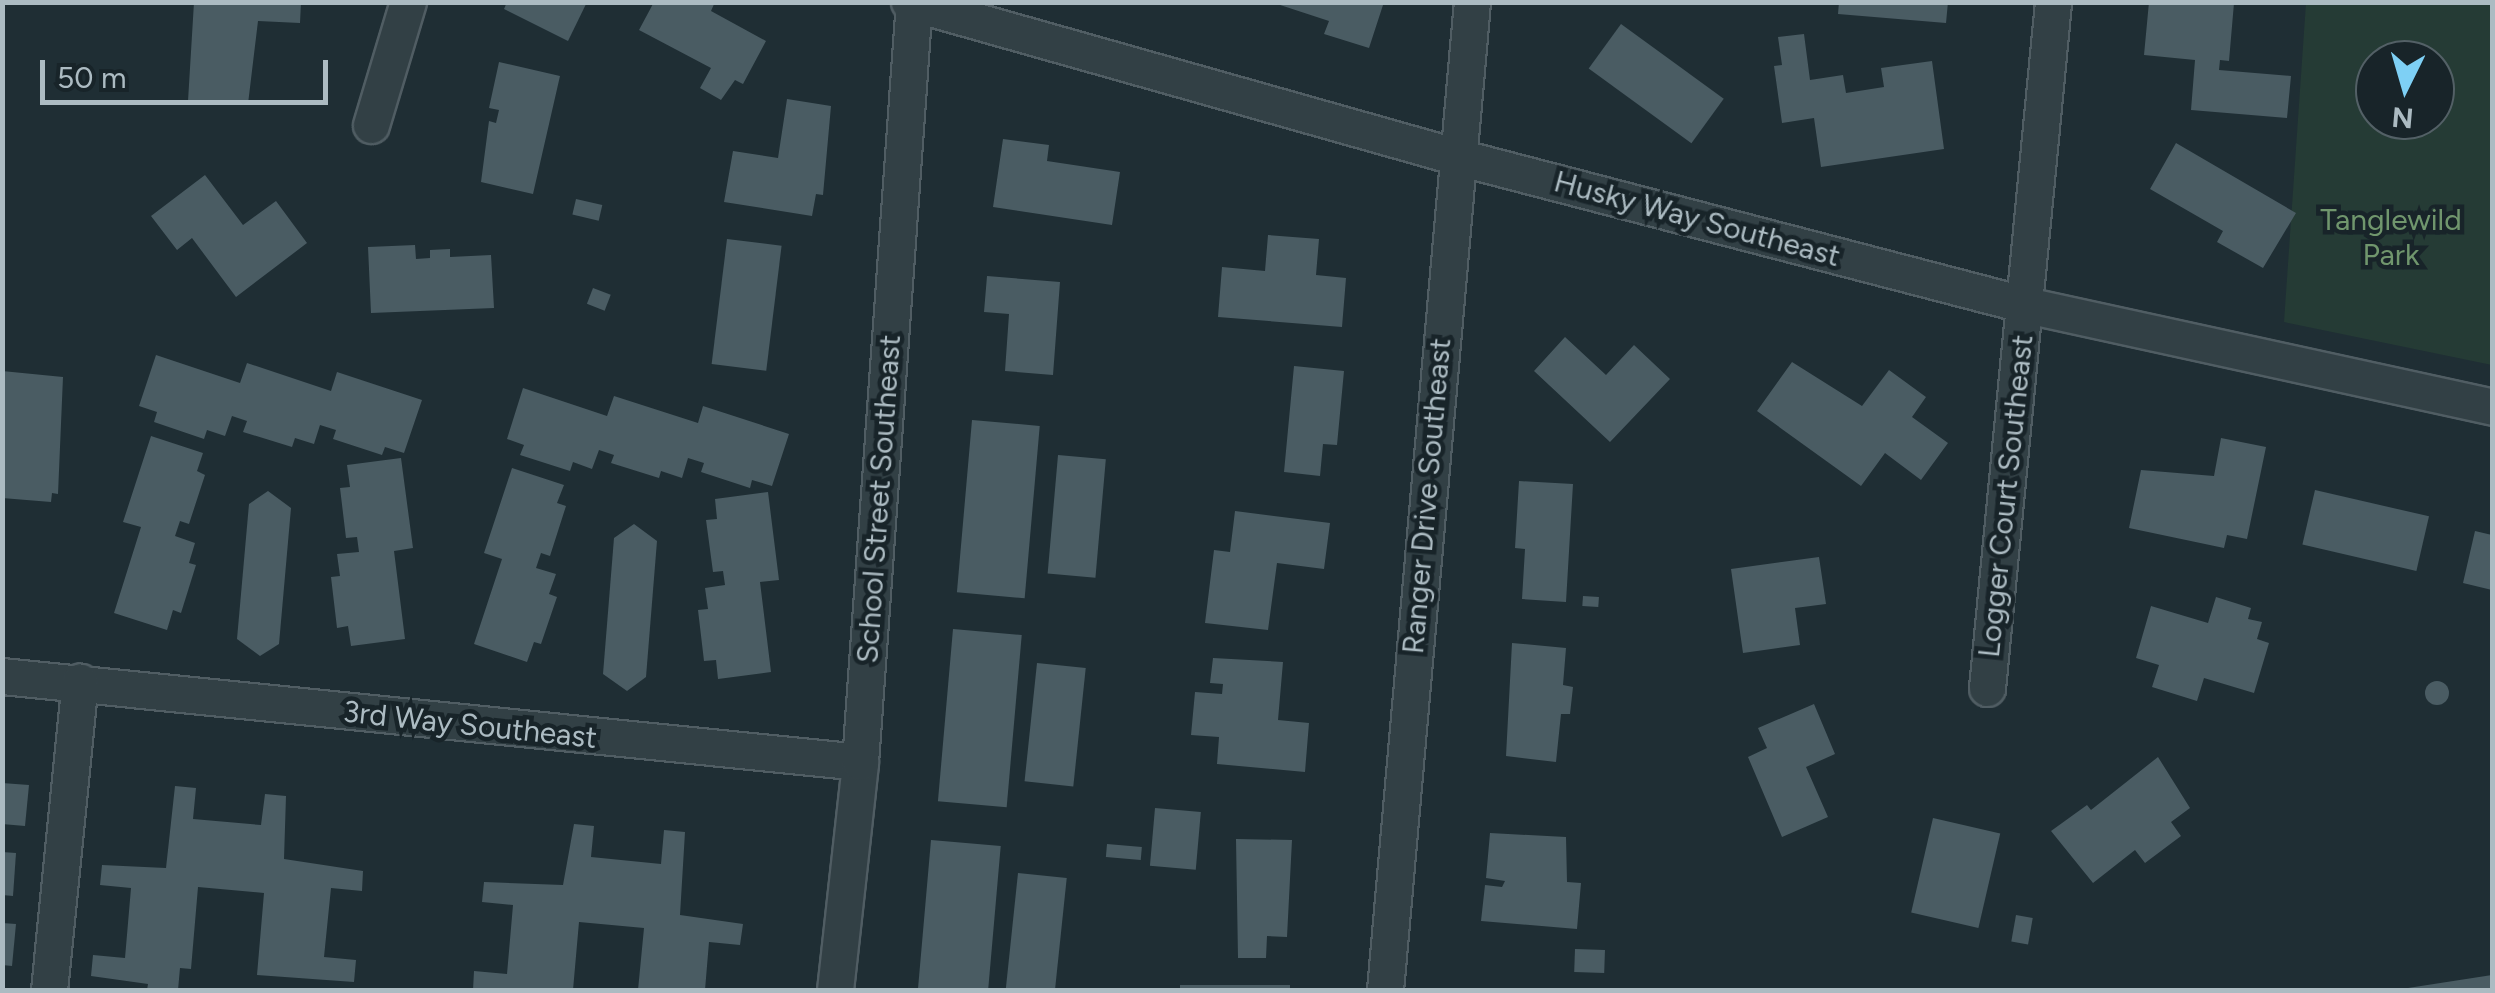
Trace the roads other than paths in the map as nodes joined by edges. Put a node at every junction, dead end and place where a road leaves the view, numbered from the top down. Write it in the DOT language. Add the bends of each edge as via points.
graph roads {
  1 [pos="408,2"];
  2 [pos="1472,2"];
  3 [pos="2053,2"];
  4 [pos="912,4"];
  5 [pos="371,125"];
  6 [pos="1458,157"];
  7 [pos="2026,305"];
  8 [pos="2492,407"];
  9 [pos="2,676"];
  10 [pos="80,682"];
  11 [pos="1987,688"];
  12 [pos="860,762"];
  13 [pos="49,990"];
  14 [pos="835,990"];
  15 [pos="1385,990"];
  1 -- 5 [label="street"];
  2 -- 6 [label="street, Ranger Drive Southeast"];
  3 -- 7 [label="street, Logger Court Southeast"];
  4 -- 6 [label="street, Husky Way Southeast"];
  4 -- 12 [label="street, School Street Southeast"];
  6 -- 7 [label="street, Husky Way Southeast"];
  6 -- 15 [label="street, Ranger Drive Southeast"];
  7 -- 8 [label="street, Husky Way Southeast"];
  7 -- 11 [label="street, Logger Court Southeast"];
  9 -- 10 [label="street, 3rd Way Southeast"];
  10 -- 12 [label="street, 3rd Way Southeast"];
  10 -- 13 [label="street"];
  12 -- 14 [label="street, School Street Southeast"];
}
